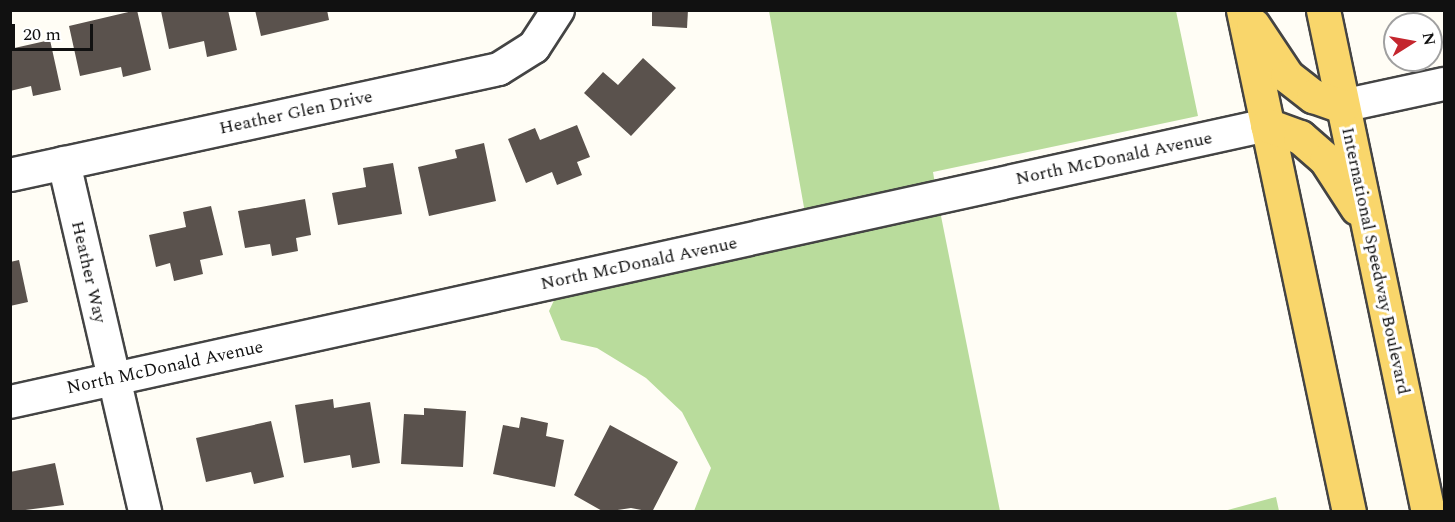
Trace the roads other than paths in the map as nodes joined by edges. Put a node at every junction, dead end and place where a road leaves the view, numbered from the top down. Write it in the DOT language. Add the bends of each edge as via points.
graph roads {
  1 [pos="558,10"];
  2 [pos="1243,10"];
  3 [pos="1323,10"];
  4 [pos="1444,84"];
  5 [pos="1342,106"];
  6 [pos="1268,125"];
  7 [pos="64,163"];
  8 [pos="10,175"];
  9 [pos="1367,222"];
  10 [pos="113,380"];
  11 [pos="10,402"];
  12 [pos="145,512"];
  13 [pos="1349,512"];
  14 [pos="1428,512"];
  1 -- 7 [label="street, Heather Glen Drive" via="534,47 499,69"];
  2 -- 5 [label="main road" via="1287,76 1312,96"];
  2 -- 6 [label="main road"];
  3 -- 5 [label="main road, International Speedway Boulevard"];
  4 -- 5 [label="street"];
  5 -- 9 [label="main road, International Speedway Boulevard"];
  6 -- 9 [label="main road" via="1300,137 1326,160"];
  6 -- 10 [label="street, North McDonald Avenue"];
  6 -- 13 [label="main road"];
  7 -- 8 [label="street, Heather Glen Drive"];
  7 -- 10 [label="street, Heather Way"];
  9 -- 14 [label="main road, International Speedway Boulevard"];
  10 -- 11 [label="street, North McDonald Avenue"];
  10 -- 12 [label="street, Heather Way"];
}
